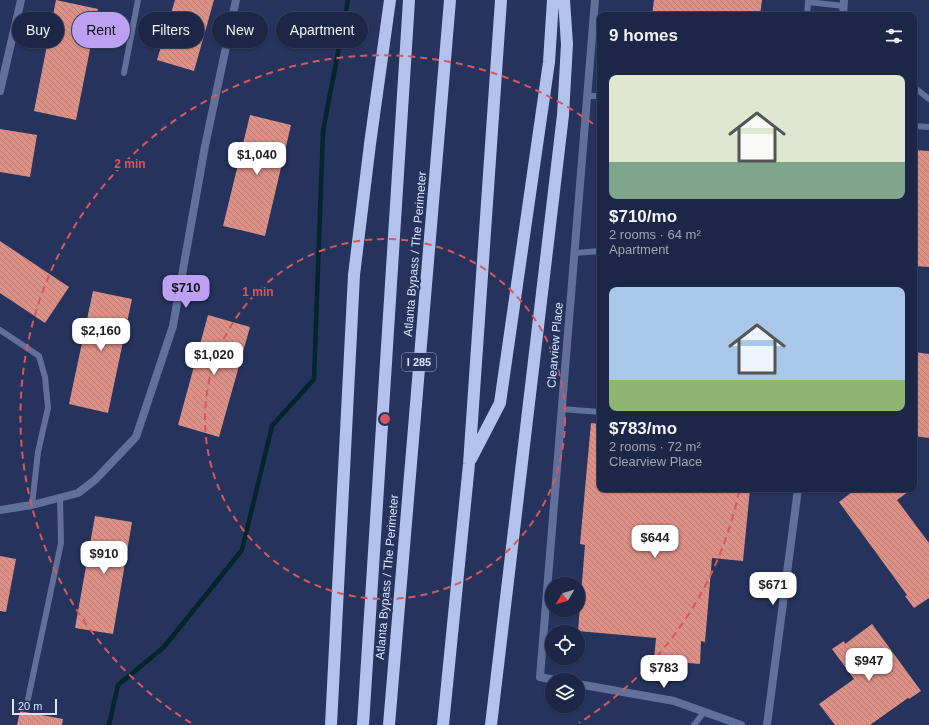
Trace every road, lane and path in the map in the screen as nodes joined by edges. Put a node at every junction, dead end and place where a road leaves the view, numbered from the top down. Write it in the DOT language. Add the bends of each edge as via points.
graph roads {
  1 [pos="21,0"];
  2 [pos="138,0"];
  3 [pos="236,0"];
  4 [pos="390,0"];
  5 [pos="409,0"];
  6 [pos="450,0"];
  7 [pos="501,0"];
  8 [pos="553,0"];
  9 [pos="564,0"];
  10 [pos="595,0"];
  11 [pos="844,3"];
  12 [pos="807,12"];
  13 [pos="124,74"];
  14 [pos="917,89"];
  15 [pos="0,91"];
  16 [pos="588,96"];
  17 [pos="597,96"];
  18 [pos="929,99"];
  19 [pos="917,126"];
  20 [pos="929,127"];
  21 [pos="597,251"];
  22 [pos="575,253"];
  23 [pos="0,330"];
  24 [pos="561,408"];
  25 [pos="597,412"];
  26 [pos="469,464"];
  27 [pos="798,492"];
  28 [pos="60,497"];
  29 [pos="32,505"];
  30 [pos="0,510"];
  31 [pos="754,586"];
  32 [pos="785,589"];
  33 [pos="545,678"];
  34 [pos="585,685"];
  35 [pos="28,699"];
  36 [pos="704,712"];
  37 [pos="331,725"];
  38 [pos="362,725"];
  39 [pos="389,725"];
  40 [pos="443,725"];
  41 [pos="491,725"];
  42 [pos="694,725"];
  43 [pos="741,725"];
  44 [pos="767,725"];
  1 -- 15 [label="street"];
  2 -- 13 [label="lane"];
  3 -- 28 [label="street" via="205,146 173,326 136,438 95,480 78,492"];
  4 -- 37 [label="highway" via="354,275"];
  5 -- 38 [label="highway"];
  6 -- 39 [label="highway, Atlanta Bypass / The Perimeter / I 285"];
  7 -- 26 [label="highway"];
  8 -- 26 [label="highway" via="549,62 500,403"];
  9 -- 41 [label="highway" via="567,44 562,115"];
  10 -- 16 [label="street, Clearview Place"];
  11 -- 12 [label="lane" via="808,2"];
  14 -- 18 [label="lane"];
  16 -- 17 [label="lane"];
  16 -- 22 [label="street, Clearview Place"];
  19 -- 20 [label="lane"];
  21 -- 22 [label="lane"];
  22 -- 24 [label="street, Clearview Place"];
  23 -- 29 [label="lane" via="39,356 45,377 48,408 38,452"];
  24 -- 25 [label="lane"];
  24 -- 33 [label="street, Clearview Place" via="540,677"];
  26 -- 40 [label="highway"];
  27 -- 32 [label="street"];
  28 -- 29 [label="street"];
  28 -- 35 [label="lane" via="60,543"];
  29 -- 30 [label="street"];
  31 -- 32 [label="lane"];
  32 -- 44 [label="street"];
  34 -- 36 [label="street" via="674,701"];
  36 -- 42 [label="lane"];
  36 -- 43 [label="street"];
}
